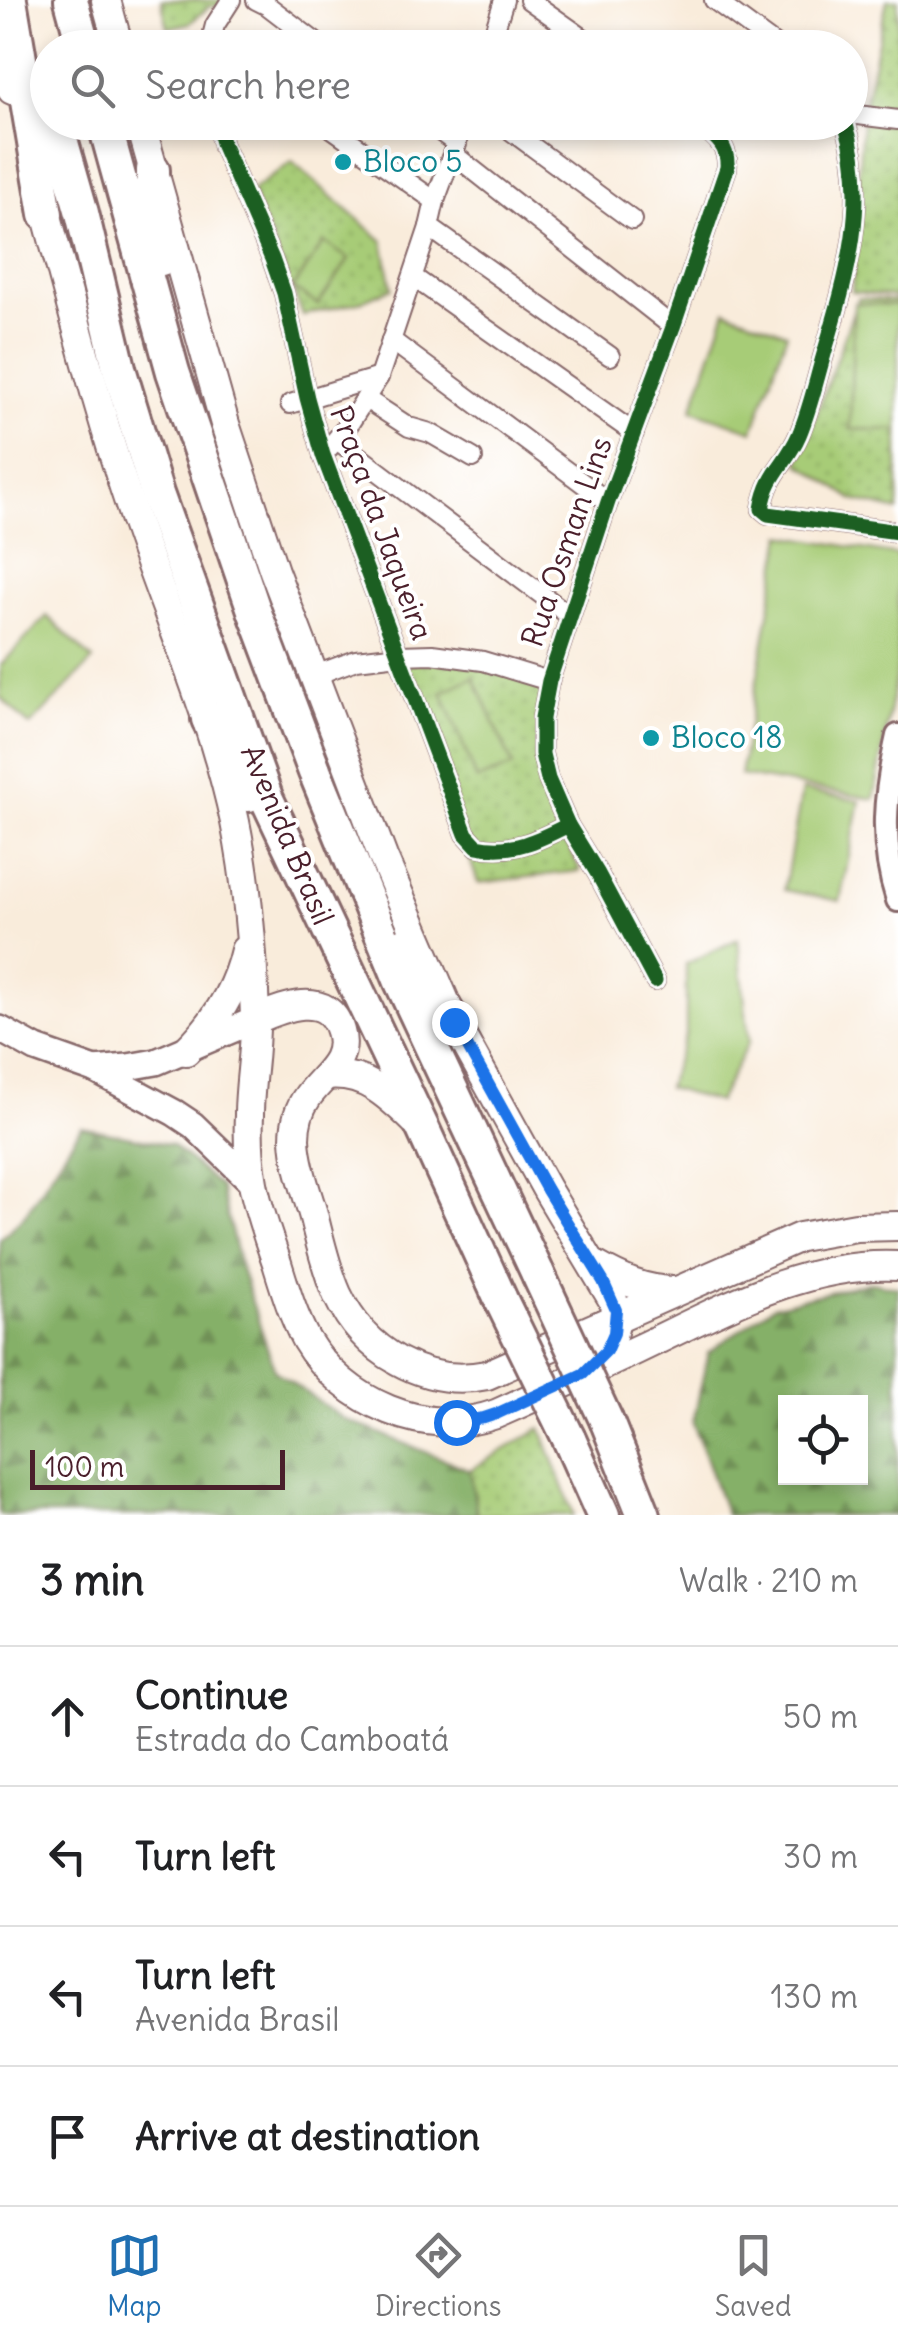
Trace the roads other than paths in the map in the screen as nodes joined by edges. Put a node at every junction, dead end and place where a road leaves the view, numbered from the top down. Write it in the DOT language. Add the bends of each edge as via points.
graph roads {
  1 [pos="10,0"];
  2 [pos="20,0"];
  3 [pos="70,0"];
  4 [pos="106,0"];
  5 [pos="231,0"];
  6 [pos="256,0"];
  7 [pos="504,0"];
  8 [pos="529,0"];
  9 [pos="714,0"];
  10 [pos="79,30"];
  11 [pos="114,30"];
  12 [pos="214,30"];
  13 [pos="299,30"];
  14 [pos="495,30"];
  15 [pos="572,30"];
  16 [pos="755,30"];
  17 [pos="30,34"];
  18 [pos="0,46"];
  19 [pos="868,116"];
  20 [pos="30,119"];
  21 [pos="898,120"];
  22 [pos="34,140"];
  23 [pos="61,140"];
  24 [pos="109,140"];
  25 [pos="145,140"];
  26 [pos="221,140"];
  27 [pos="348,140"];
  28 [pos="445,140"];
  29 [pos="458,140"];
  30 [pos="523,140"];
  31 [pos="717,140"];
  32 [pos="849,140"];
  33 [pos="455,149"];
  34 [pos="153,170"];
  35 [pos="435,200"];
  36 [pos="46,214"];
  37 [pos="632,220"];
  38 [pos="429,227"];
  39 [pos="412,277"];
  40 [pos="673,327"];
  41 [pos="392,340"];
  42 [pos="610,356"];
  43 [pos="380,377"];
  44 [pos="366,399"];
  45 [pos="298,401"];
  46 [pos="634,432"];
  47 [pos="336,440"];
  48 [pos="323,456"];
  49 [pos="473,458"];
  50 [pos="608,502"];
  51 [pos="219,506"];
  52 [pos="898,532"];
  53 [pos="570,616"];
  54 [pos="399,655"];
  55 [pos="313,676"];
  56 [pos="549,681"];
  57 [pos="208,719"];
  58 [pos="898,736"];
  59 [pos="315,772"];
  60 [pos="568,825"];
  61 [pos="898,900"];
  62 [pos="250,928"];
  63 [pos="345,965"];
  64 [pos="655,981"];
  65 [pos="255,1020"];
  66 [pos="454,1022"];
  67 [pos="0,1028"];
  68 [pos="186,1051"];
  69 [pos="95,1070"];
  70 [pos="327,1076"];
  71 [pos="423,1129"];
  72 [pos="253,1183"];
  73 [pos="898,1226"];
  74 [pos="592,1263"];
  75 [pos="898,1266"];
  76 [pos="676,1291"];
  77 [pos="616,1318"];
  78 [pos="583,1374"];
  79 [pos="602,1515"];
  80 [pos="644,1515"];
  1 -- 20 [label="highway"];
  2 -- 17 [label="highway"];
  3 -- 10 [label="highway"];
  4 -- 11 [label="main road"];
  5 -- 12 [label="street"];
  6 -- 13 [label="street"];
  7 -- 14 [label="street"];
  8 -- 15 [label="street"];
  9 -- 16 [label="street"];
  18 -- 36 [label="main road, Avenida Brasil"];
  19 -- 21 [label="street"];
  22 -- 36 [label="highway"];
  23 -- 63 [label="highway, Avenida Brasil" via="157,494 266,796"];
  24 -- 51 [label="highway, Avenida Brasil" via="173,372"];
  25 -- 34 [label="main road"];
  26 -- 45 [label="street, Praça da Jaqueira" via="284,293"];
  27 -- 35 [label="street"];
  28 -- 33 [label="street"];
  29 -- 33 [label="street"];
  30 -- 37 [label="street"];
  31 -- 40 [label="street, Rua Osman Lins" via="726,148 727,168"];
  32 -- 52 [label="street" via="856,200 842,292 798,438 768,482 762,508"];
  33 -- 35 [label="street"];
  33 -- 40 [label="street"];
  34 -- 51 [label="highway" via="162,269"];
  34 -- 55 [label="main road" via="225,424"];
  35 -- 38 [label="street"];
  36 -- 57 [label="main road, Avenida Brasil" via="122,478"];
  38 -- 39 [label="street"];
  38 -- 42 [label="street"];
  39 -- 41 [label="street"];
  39 -- 46 [label="street"];
  40 -- 46 [label="street, Rua Osman Lins"];
  41 -- 43 [label="street"];
  41 -- 50 [label="street"];
  43 -- 44 [label="street"];
  43 -- 45 [label="street"];
  44 -- 47 [label="street"];
  44 -- 49 [label="street"];
  45 -- 48 [label="street, Praça da Jaqueira"];
  46 -- 50 [label="street, Rua Osman Lins"];
  47 -- 48 [label="street"];
  47 -- 53 [label="street"];
  48 -- 54 [label="street, Praça da Jaqueira"];
  50 -- 53 [label="street, Rua Osman Lins"];
  51 -- 59 [label="highway, Avenida Brasil"];
  53 -- 56 [label="street, Rua Osman Lins"];
  54 -- 55 [label="street" via="356,660"];
  54 -- 56 [label="street" via="458,656"];
  54 -- 60 [label="street, Praça da Jaqueira" via="471,842 516,847"];
  55 -- 66 [label="main road"];
  56 -- 60 [label="street, Rua Osman Lins" via="542,754"];
  57 -- 62 [label="main road, Avenida Brasil" via="235,823"];
  57 -- 63 [label="highway"];
  58 -- 61 [label="street" via="884,812"];
  59 -- 66 [label="highway" via="348,825 413,962"];
  59 -- 80 [label="highway, Avenida Brasil, bridge" via="401,982"];
  60 -- 64 [label="street, Rua Osman Lins"];
  62 -- 65 [label="main road, Avenida Brasil"];
  62 -- 68 [label="main road" via="223,1008"];
  63 -- 71 [label="highway, Avenida Brasil"];
  65 -- 68 [label="main road"];
  65 -- 70 [label="main road" via="295,1004 327,1013 342,1044"];
  65 -- 72 [label="main road, Avenida Brasil" via="248,1114"];
  66 -- 74 [label="main road"];
  67 -- 69 [label="main road"];
  68 -- 69 [label="main road"];
  69 -- 72 [label="main road" via="193,1125"];
  70 -- 71 [label="main road" via="376,1087"];
  70 -- 77 [label="main road" via="299,1112 298,1157 337,1294 378,1346 420,1371 464,1379"];
  71 -- 79 [label="highway, Avenida Brasil, bridge"];
  72 -- 78 [label="main road, Avenida Brasil" via="304,1337 329,1371 364,1398 420,1419 474,1420"];
  73 -- 76 [label="main road" via="817,1232"];
  74 -- 76 [label="main road" via="643,1288"];
  74 -- 77 [label="main road"];
  75 -- 78 [label="main road, Avenida Brasil" via="832,1270 774,1287"];
  76 -- 77 [label="main road"];
  77 -- 78 [label="main road" via="606,1351"];
}
